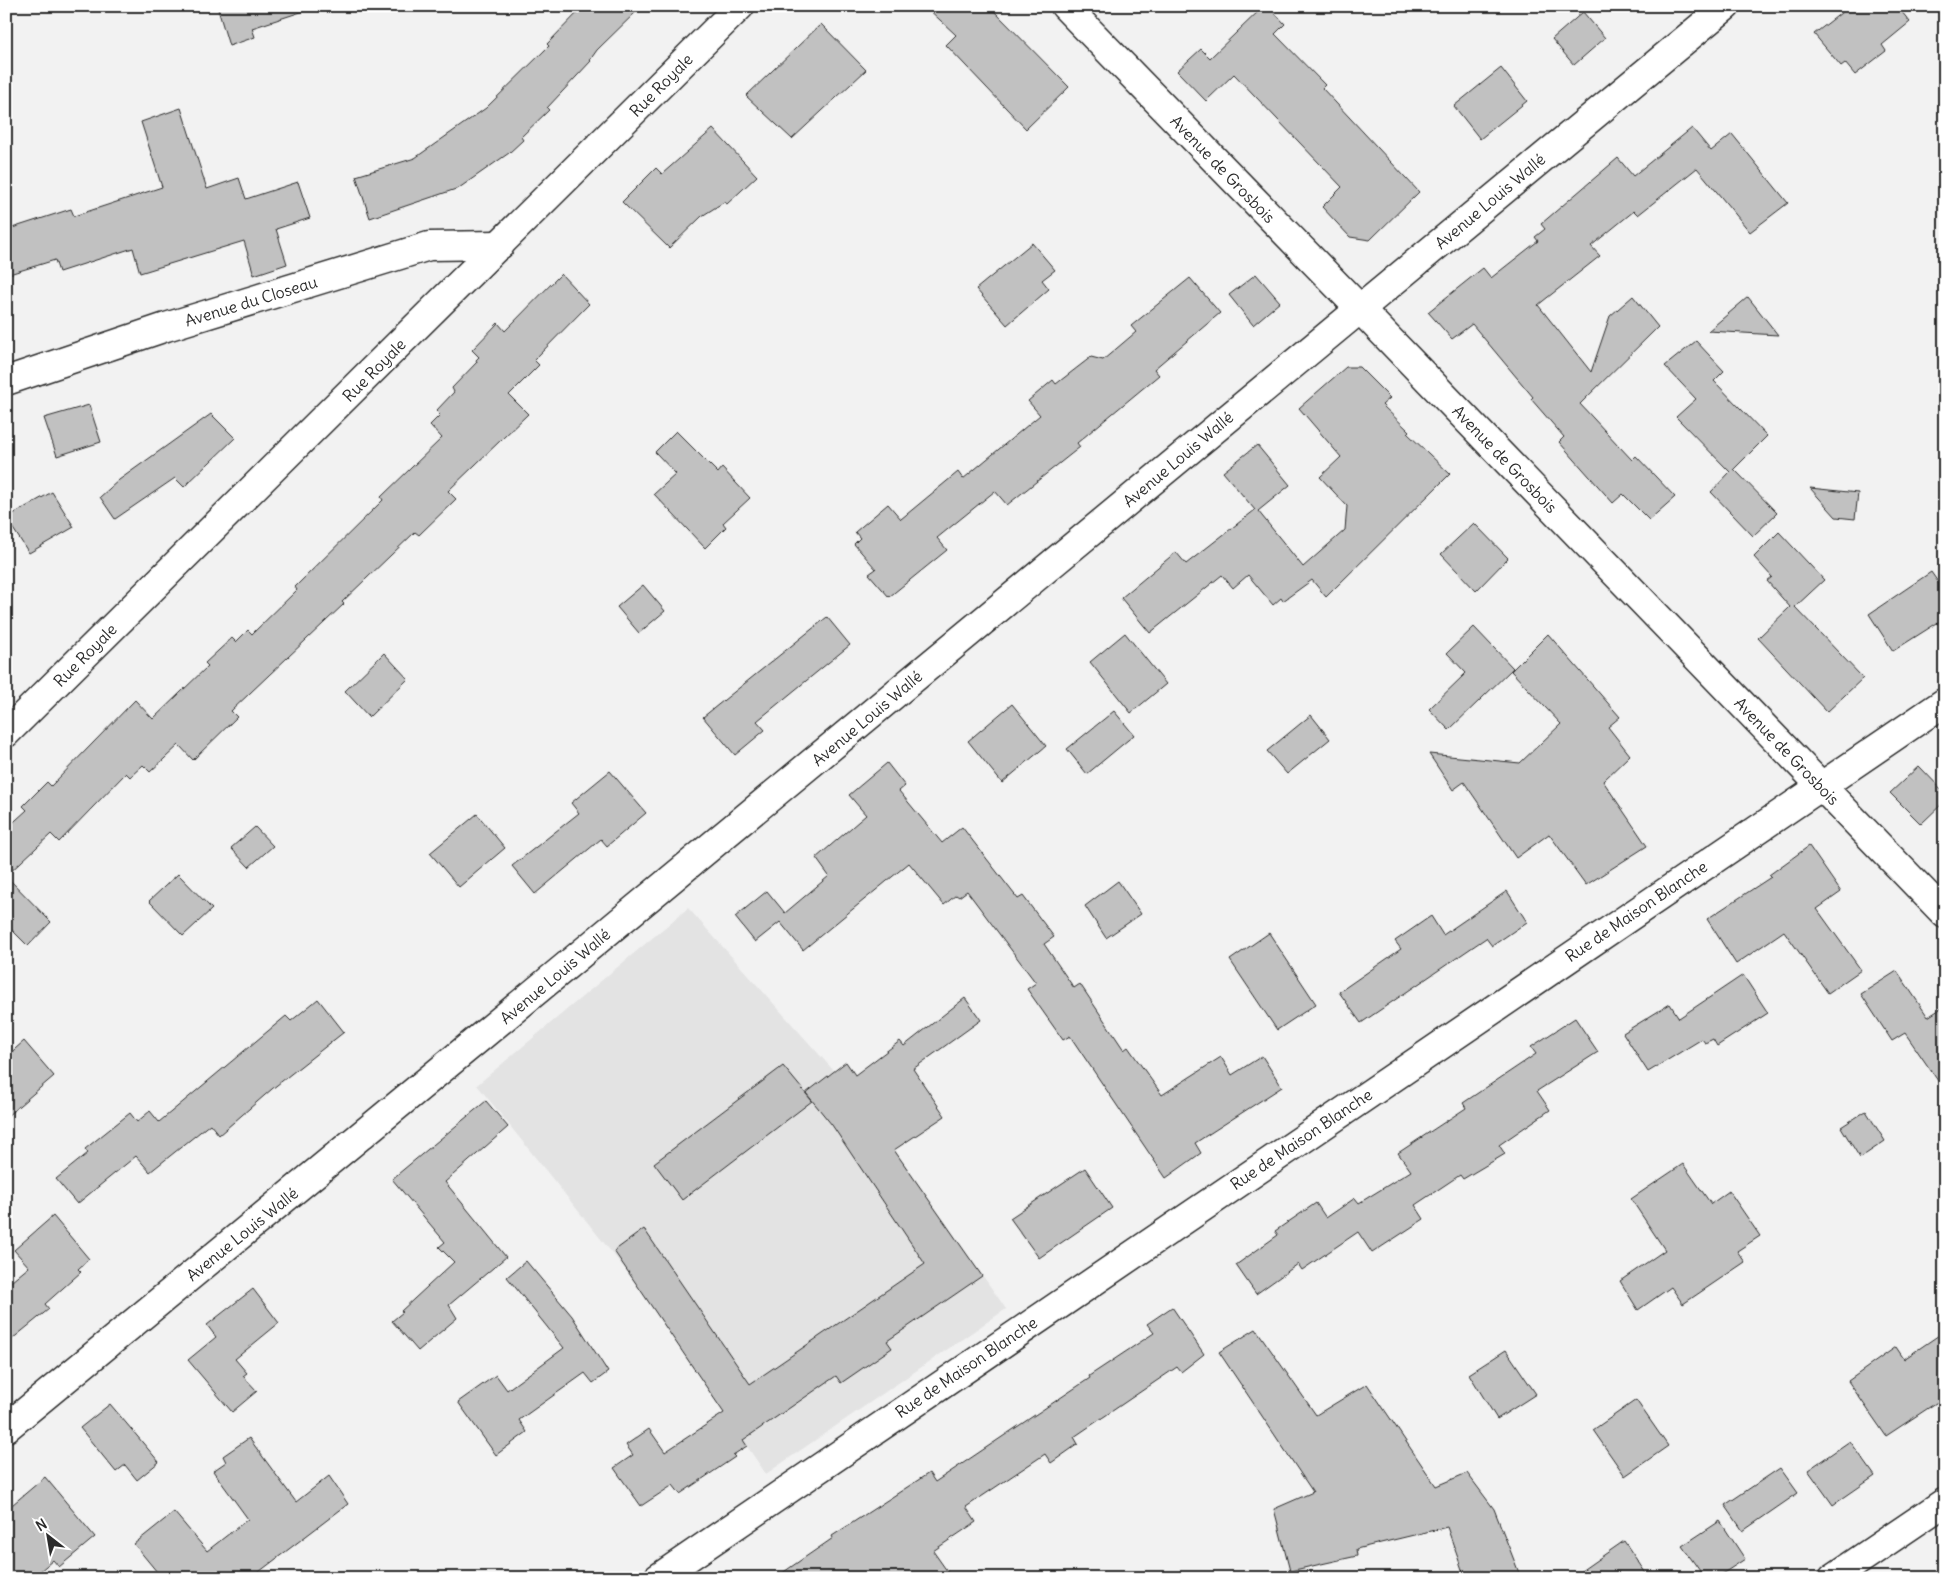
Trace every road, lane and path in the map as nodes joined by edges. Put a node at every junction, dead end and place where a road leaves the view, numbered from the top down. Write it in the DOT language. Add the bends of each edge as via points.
graph roads {
  1 [pos="740,6"];
  2 [pos="1064,6"];
  3 [pos="1726,6"];
  4 [pos="500,245"];
  5 [pos="1359,308"];
  6 [pos="6,381"];
  7 [pos="1945,702"];
  8 [pos="6,733"];
  9 [pos="1820,786"];
  10 [pos="1945,914"];
  11 [pos="6,1428"];
  12 [pos="1945,1502"];
  13 [pos="658,1578"];
  14 [pos="1833,1578"];
  1 -- 4 [label="street, Rue Royale"];
  2 -- 5 [label="street, Avenue de Grosbois"];
  3 -- 5 [label="street, Avenue Louis Wallé"];
  4 -- 6 [label="street, Avenue du Closeau" via="429,246 166,327"];
  4 -- 8 [label="street, Rue Royale"];
  5 -- 9 [label="street, Avenue de Grosbois"];
  5 -- 11 [label="street, Avenue Louis Wallé"];
  7 -- 9 [label="street, Rue de Maison Blanche"];
  9 -- 10 [label="street, Avenue de Grosbois"];
  9 -- 13 [label="street, Rue de Maison Blanche"];
  12 -- 14 [label="street"];
}
